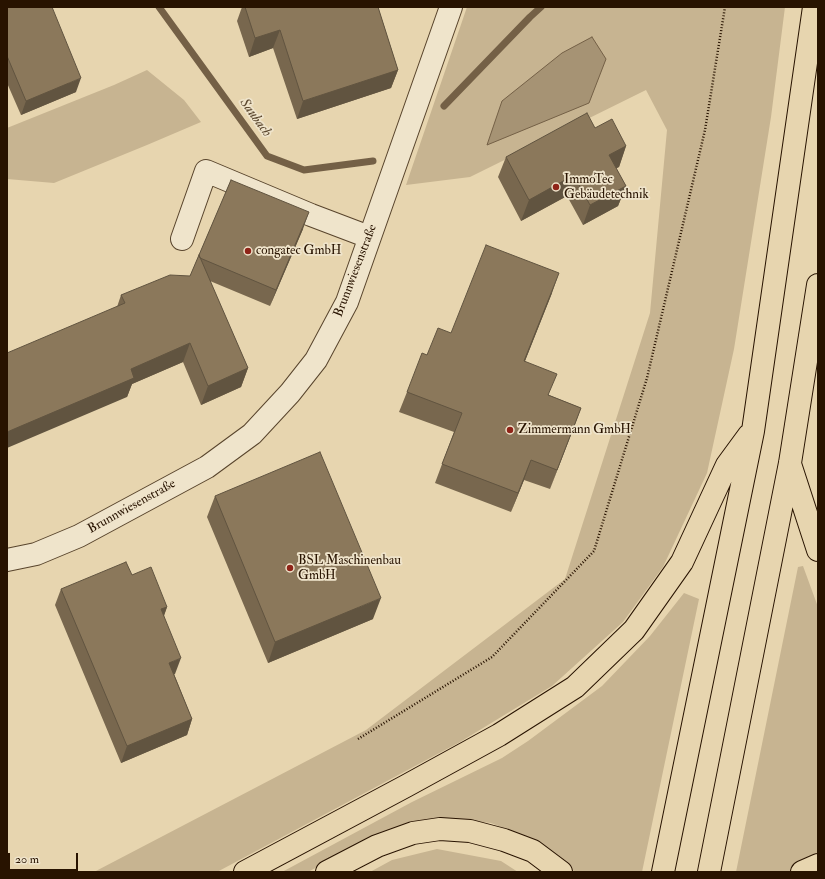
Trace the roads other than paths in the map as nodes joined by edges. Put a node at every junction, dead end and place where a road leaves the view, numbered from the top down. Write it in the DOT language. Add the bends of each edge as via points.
graph roads {
  1 [pos="450,7"];
  2 [pos="814,7"];
  3 [pos="369,237"];
  4 [pos="182,239"];
  5 [pos="818,285"];
  6 [pos="752,431"];
  7 [pos="790,463"];
  8 [pos="818,550"];
  9 [pos="7,560"];
  10 [pos="818,865"];
  11 [pos="245,872"];
  12 [pos="328,872"];
  13 [pos="560,872"];
  14 [pos="663,872"];
  15 [pos="709,872"];
  16 [pos="802,872"];
  1 -- 3 [label="street, Brunnwiesenstraße"];
  2 -- 6 [label="highway"];
  3 -- 4 [label="street" via="206,171"];
  3 -- 9 [label="street, Brunnwiesenstraße" via="347,302 316,360 252,434 207,467 79,536 36,554"];
  5 -- 7 [label="highway"];
  6 -- 11 [label="highway" via="727,465 682,562 634,630 575,687 499,735"];
  6 -- 14 [label="highway"];
  7 -- 8 [label="highway"];
  7 -- 15 [label="highway"];
  10 -- 16 [label="highway"];
  12 -- 13 [label="highway" via="376,846 413,833 440,829 470,830 504,840 533,851"];
}
